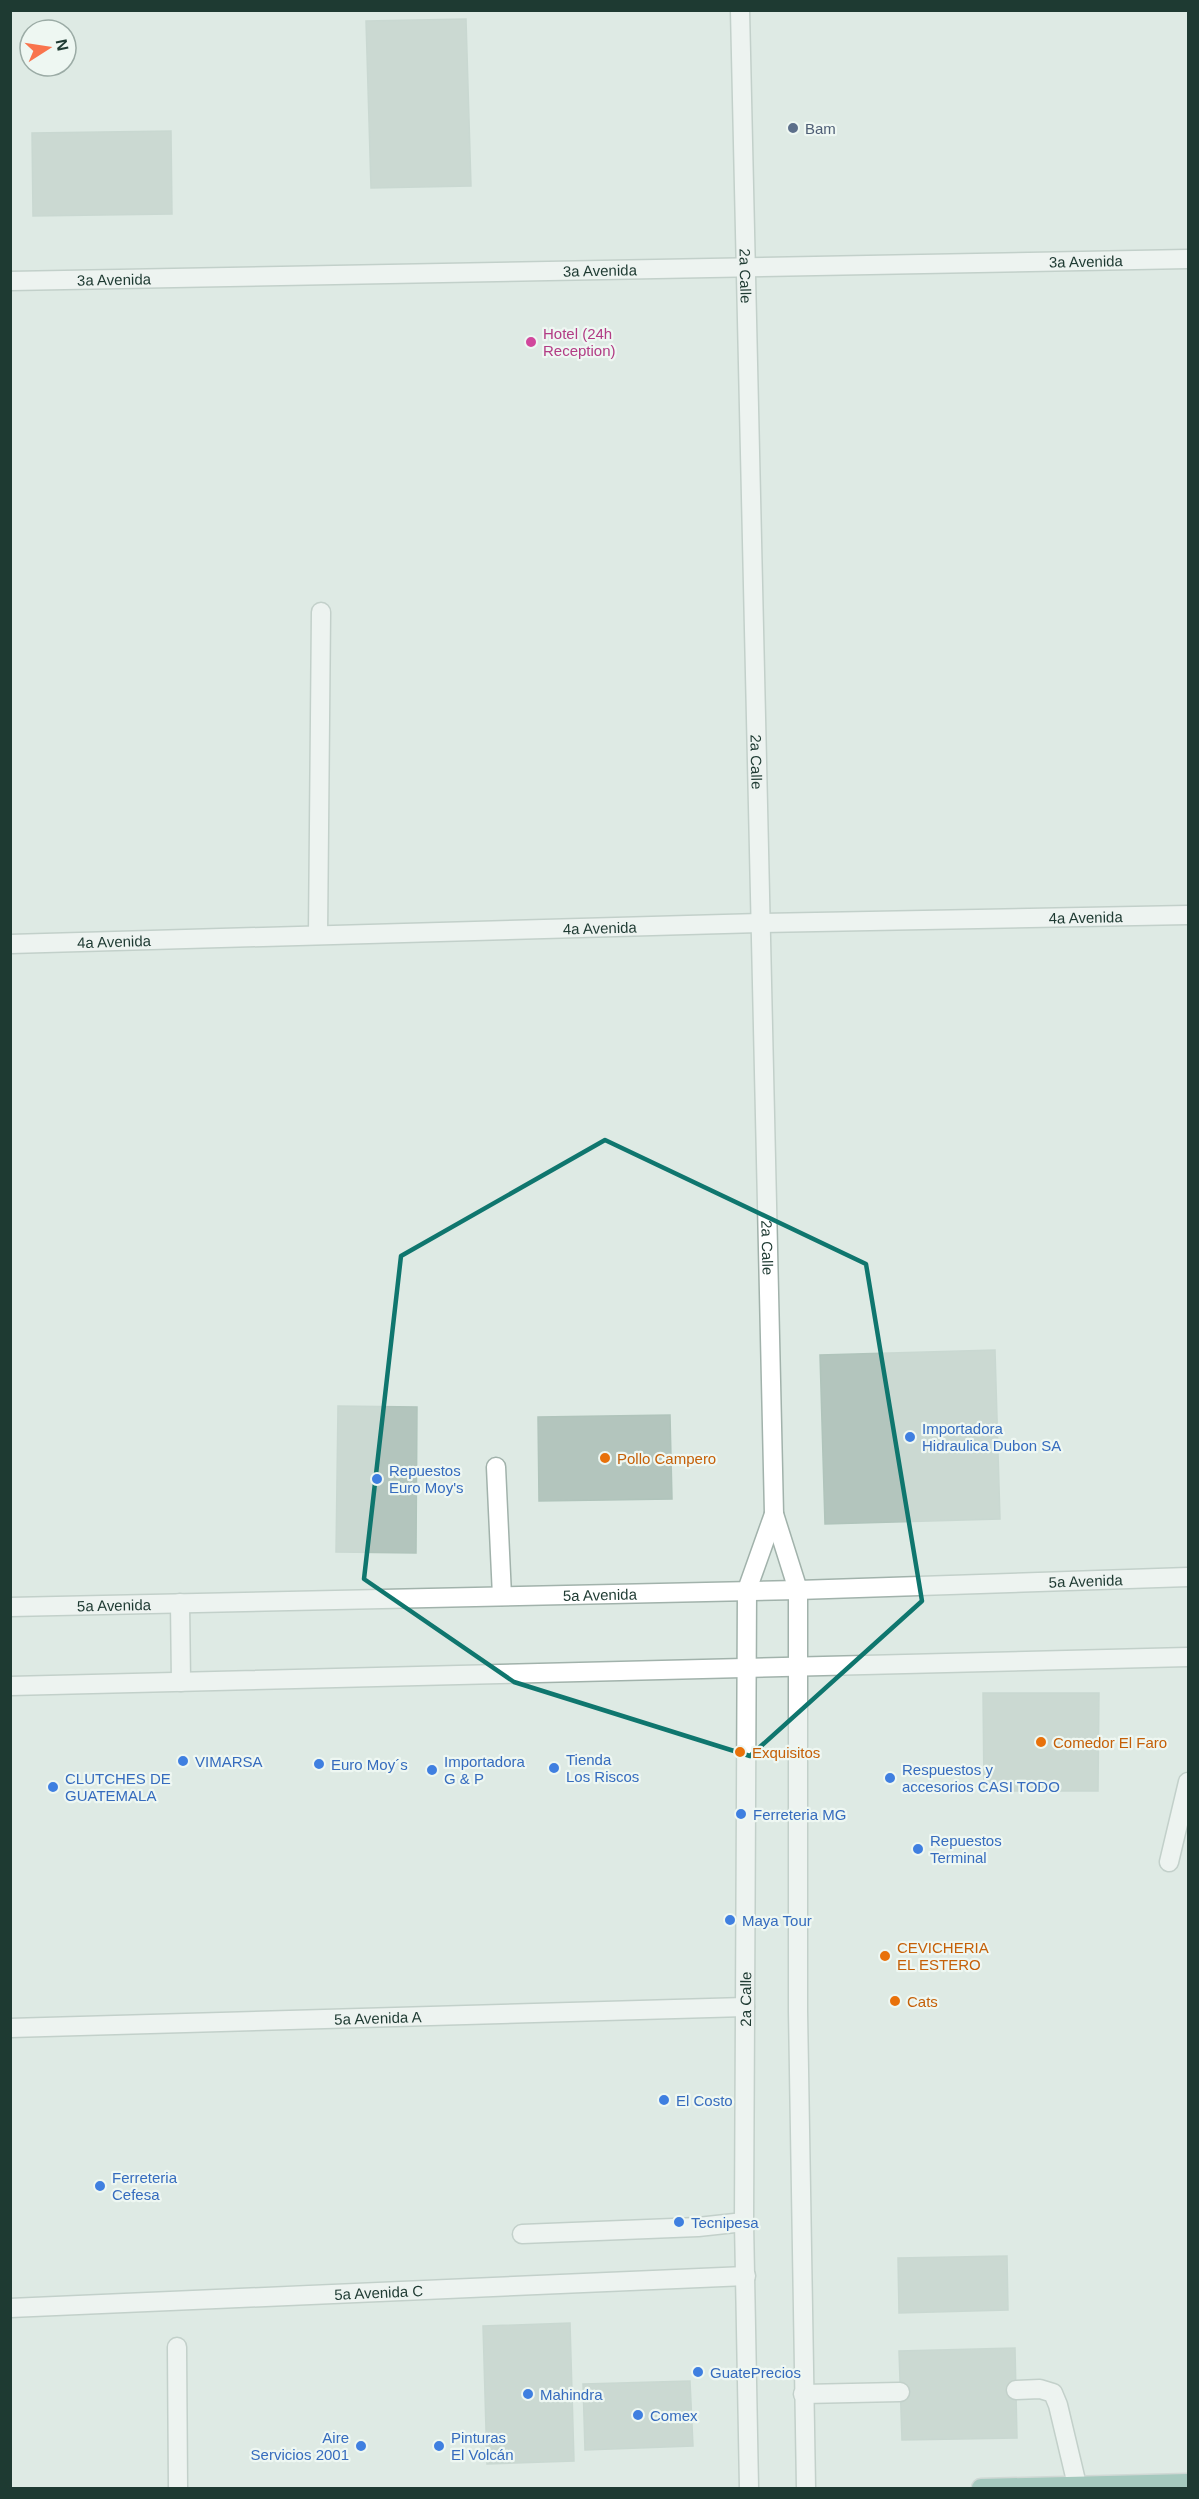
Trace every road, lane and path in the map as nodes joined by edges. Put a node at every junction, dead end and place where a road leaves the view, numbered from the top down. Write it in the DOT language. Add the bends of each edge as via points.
graph roads {
  1 [pos="740,10"];
  2 [pos="1188,259"];
  3 [pos="746,268"];
  4 [pos="10,281"];
  5 [pos="321,612"];
  6 [pos="1188,915"];
  7 [pos="760,923"];
  8 [pos="318,935"];
  9 [pos="10,944"];
  10 [pos="496,1467"];
  11 [pos="774,1514"];
  12 [pos="1188,1577"];
  13 [pos="747,1590"];
  14 [pos="798,1590"];
  15 [pos="502,1596"];
  16 [pos="180,1604"];
  17 [pos="10,1607"];
  18 [pos="1188,1657"];
  19 [pos="800,1668"];
  20 [pos="746,1669"];
  21 [pos="181,1682"];
  22 [pos="10,1686"];
  23 [pos="1188,1782"];
  24 [pos="1169,1862"];
  25 [pos="745,2007"];
  26 [pos="10,2028"];
  27 [pos="744,2222"];
  28 [pos="522,2234"];
  29 [pos="746,2276"];
  30 [pos="10,2308"];
  31 [pos="177,2347"];
  32 [pos="1016,2390"];
  33 [pos="900,2392"];
  34 [pos="803,2394"];
  35 [pos="1188,2483"];
  36 [pos="1077,2485"];
  37 [pos="178,2488"];
  38 [pos="749,2488"];
  39 [pos="806,2488"];
  40 [pos="981,2488"];
  1 -- 3 [label="street, 2a Calle"];
  2 -- 3 [label="street, 3a Avenida"];
  3 -- 4 [label="street, 3a Avenida"];
  3 -- 7 [label="street, 2a Calle"];
  5 -- 8 [label="street"];
  6 -- 7 [label="street, 4a Avenida"];
  7 -- 8 [label="street, 4a Avenida"];
  7 -- 11 [label="street, 2a Calle"];
  8 -- 9 [label="street, 4a Avenida"];
  10 -- 15 [label="street"];
  11 -- 13 [label="street, 2a Calle"];
  11 -- 14 [label="street, 2a Calle"];
  12 -- 14 [label="street, 5a Avenida"];
  13 -- 14 [label="street, 5a Avenida"];
  13 -- 15 [label="street, 5a Avenida"];
  13 -- 20 [label="street, 2a Calle"];
  14 -- 19 [label="street, 2a Calle"];
  15 -- 16 [label="street, 5a Avenida"];
  16 -- 17 [label="street, 5a Avenida"];
  16 -- 21 [label="street"];
  18 -- 19 [label="street"];
  19 -- 20 [label="street"];
  19 -- 34 [label="street, 2a Calle" via="798,2023"];
  20 -- 21 [label="street"];
  20 -- 25 [label="street, 2a Calle"];
  21 -- 22 [label="street"];
  23 -- 24 [label="street"];
  25 -- 26 [label="street, 5a Avenida A"];
  25 -- 27 [label="street, 2a Calle"];
  27 -- 28 [label="street"];
  27 -- 29 [label="street, 2a Calle"];
  29 -- 30 [label="street, 5a Avenida C"];
  29 -- 38 [label="street, 2a Calle"];
  31 -- 37 [label="street"];
  32 -- 36 [label="street" via="1053,2393"];
  33 -- 34 [label="street"];
  34 -- 39 [label="street, 2a Calle"];
  35 -- 36 [label="main road"];
  36 -- 40 [label="main road"];
}
